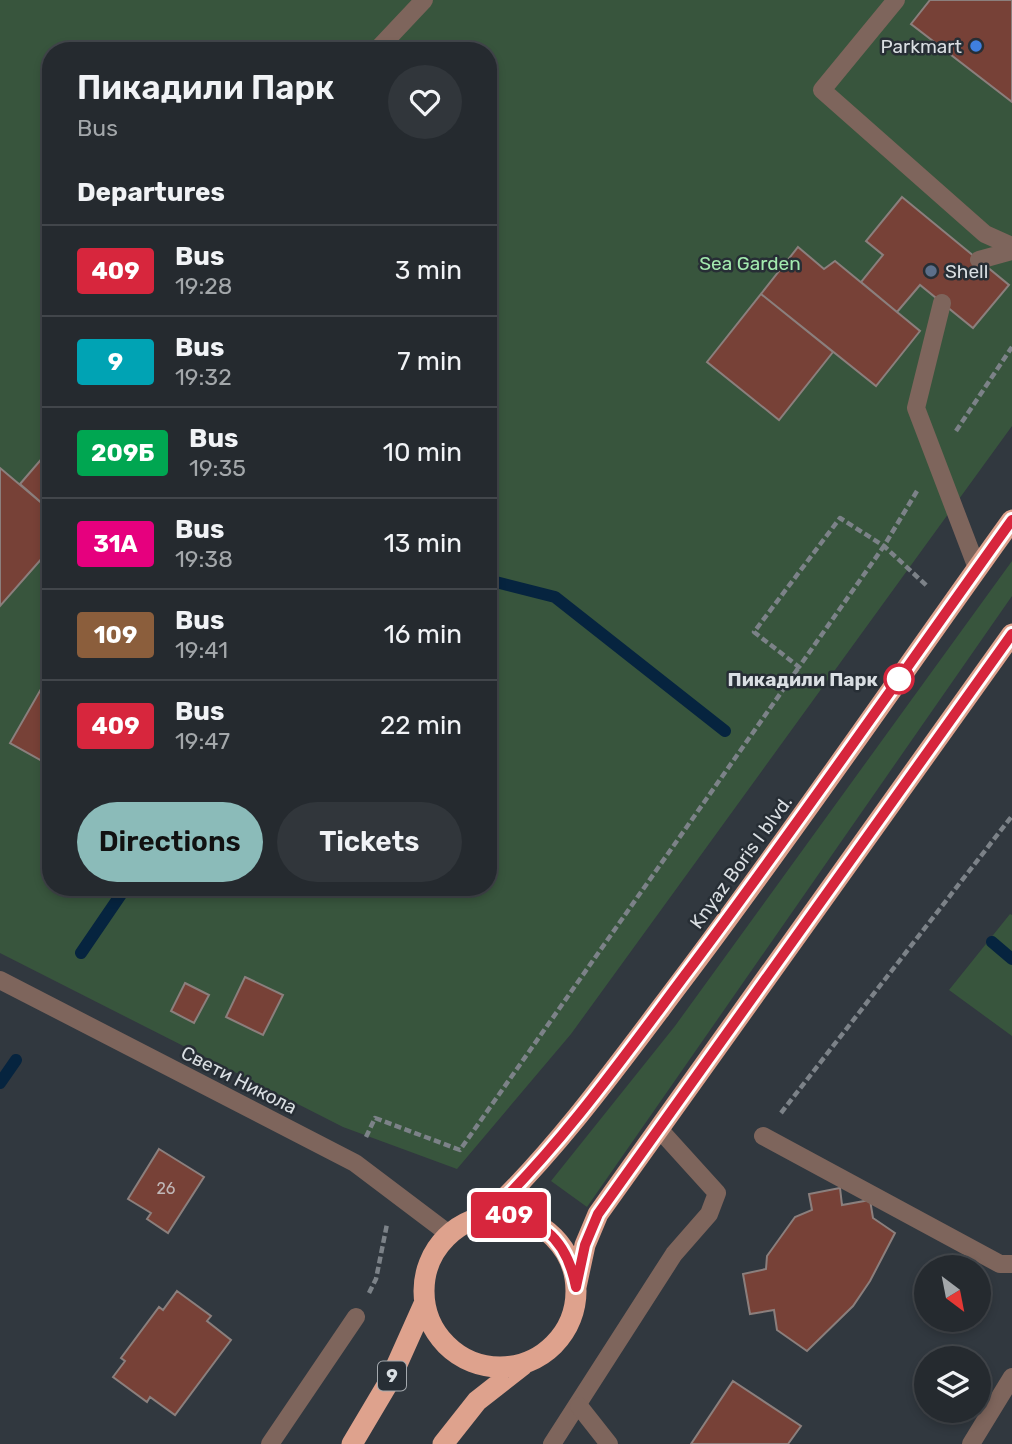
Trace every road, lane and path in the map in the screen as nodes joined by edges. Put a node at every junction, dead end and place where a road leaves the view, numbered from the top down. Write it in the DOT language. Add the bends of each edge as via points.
graph roads {
  1 [pos="424,0"];
  2 [pos="895,0"];
  3 [pos="384,42"];
  4 [pos="1012,248"];
  5 [pos="979,260"];
  6 [pos="942,303"];
  7 [pos="1012,347"];
  8 [pos="936,460"];
  9 [pos="1012,520"];
  10 [pos="884,546"];
  11 [pos="977,568"];
  12 [pos="949,607"];
  13 [pos="1012,634"];
  14 [pos="799,667"];
  15 [pos="1012,816"];
  16 [pos="0,980"];
  17 [pos="659,1129"];
  18 [pos="764,1136"];
  19 [pos="355,1163"];
  20 [pos="383,1212"];
  21 [pos="487,1216"];
  22 [pos="449,1234"];
  23 [pos="1012,1264"];
  24 [pos="576,1287"];
  25 [pos="424,1304"];
  26 [pos="356,1317"];
  27 [pos="528,1361"];
  28 [pos="1012,1377"];
  29 [pos="579,1406"];
  30 [pos="270,1444"];
  31 [pos="352,1444"];
  32 [pos="443,1444"];
  33 [pos="552,1444"];
  34 [pos="609,1444"];
  35 [pos="971,1444"];
  1 -- 3 [label="street"];
  2 -- 4 [label="street" via="822,90 985,234"];
  4 -- 5 [label="street"];
  6 -- 8 [label="street" via="916,408"];
  7 -- 8 [label="path"];
  8 -- 10 [label="path"];
  8 -- 11 [label="street"];
  9 -- 11 [label="highway, Knyaz Boris I blvd. / 9"];
  10 -- 12 [label="path"];
  10 -- 14 [label="path"];
  10 -- 14 [label="path" via="840,518 754,632"];
  11 -- 12 [label="highway, Knyaz Boris I blvd. / 9"];
  12 -- 21 [label="highway, Knyaz Boris I blvd. / 9" via="674,990 541,1160"];
  13 -- 17 [label="highway, 9"];
  14 -- 19 [label="path" via="460,1150 375,1118"];
  15 -- 18 [label="path"];
  16 -- 19 [label="street, Свети Никола"];
  17 -- 24 [label="highway, 9" via="598,1214 585,1245"];
  17 -- 29 [label="street" via="717,1193 709,1214 674,1254"];
  18 -- 23 [label="street" via="1000,1264"];
  19 -- 22 [label="street, Свети Никола"];
  20 -- 26 [label="path" via="387,1225 376,1279"];
  21 -- 22 [label="highway, 9"];
  21 -- 24 [label="highway, 9" via="528,1220 547,1231 572,1265"];
  22 -- 25 [label="highway, 9" via="433,1253 424,1278"];
  24 -- 27 [label="highway, 9" via="564,1332 549,1349"];
  25 -- 27 [label="highway, 9" via="431,1326 444,1344 463,1357 506,1367"];
  25 -- 31 [label="highway, 9" via="390,1380"];
  26 -- 30 [label="street"];
  27 -- 32 [label="highway, 9" via="477,1401"];
  28 -- 35 [label="street"];
  29 -- 33 [label="street"];
  29 -- 34 [label="street"];
}
